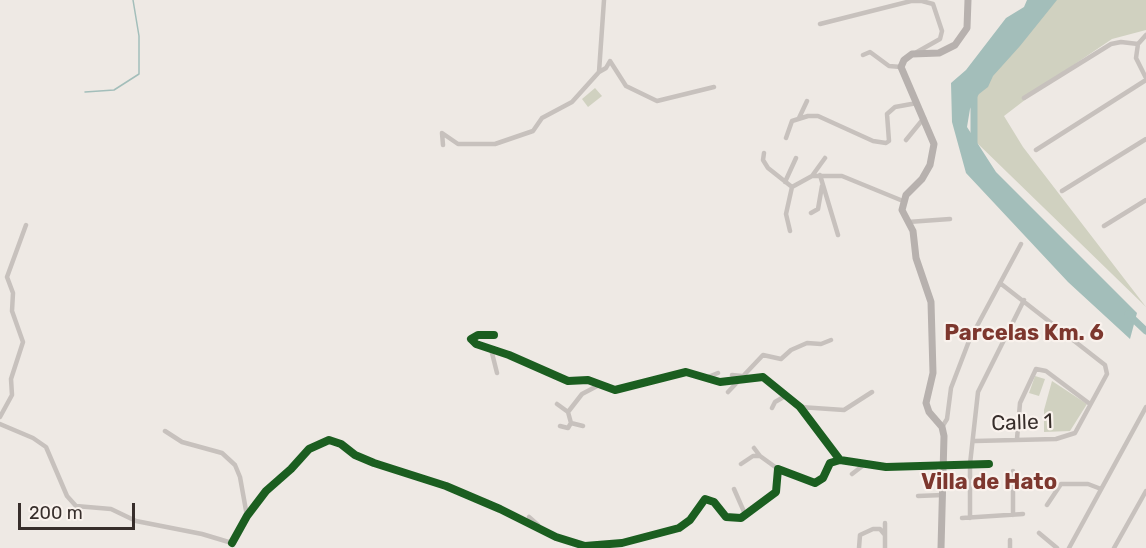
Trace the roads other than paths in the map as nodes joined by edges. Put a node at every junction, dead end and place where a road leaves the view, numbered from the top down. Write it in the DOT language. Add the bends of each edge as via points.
graph roads {
  1 [pos="604,0"];
  2 [pos="968,0"];
  3 [pos="933,2"];
  4 [pos="820,24"];
  5 [pos="1146,35"];
  6 [pos="1138,44"];
  7 [pos="916,53"];
  8 [pos="863,55"];
  9 [pos="901,67"];
  10 [pos="599,72"];
  11 [pos="1146,79"];
  12 [pos="714,87"];
  13 [pos="1024,98"];
  14 [pos="807,101"];
  15 [pos="917,103"];
  16 [pos="799,118"];
  17 [pos="924,118"];
  18 [pos="786,138"];
  19 [pos="1146,139"];
  20 [pos="906,140"];
  21 [pos="443,145"];
  22 [pos="1036,150"];
  23 [pos="765,153"];
  24 [pos="796,158"];
  25 [pos="825,158"];
  26 [pos="820,175"];
  27 [pos="812,176"];
  28 [pos="785,182"];
  29 [pos="822,186"];
  30 [pos="792,187"];
  31 [pos="1062,191"];
  32 [pos="1146,200"];
  33 [pos="903,201"];
  34 [pos="811,213"];
  35 [pos="950,219"];
  36 [pos="908,222"];
  37 [pos="26,225"];
  38 [pos="1104,226"];
  39 [pos="790,231"];
  40 [pos="838,235"];
  41 [pos="1021,244"];
  42 [pos="1000,283"];
  43 [pos="1024,300"];
  44 [pos="494,335"];
  45 [pos="831,340"];
  46 [pos="817,344"];
  47 [pos="491,349"];
  48 [pos="820,350"];
  49 [pos="502,352"];
  50 [pos="513,352"];
  51 [pos="496,373"];
  52 [pos="718,373"];
  53 [pos="732,375"];
  54 [pos="708,377"];
  55 [pos="744,377"];
  56 [pos="602,384"];
  57 [pos="728,392"];
  58 [pos="872,392"];
  59 [pos="787,395"];
  60 [pos="558,404"];
  61 [pos="1090,404"];
  62 [pos="1146,407"];
  63 [pos="772,408"];
  64 [pos="800,408"];
  65 [pos="568,412"];
  66 [pos="0,417"];
  67 [pos="571,423"];
  68 [pos="0,424"];
  69 [pos="560,426"];
  70 [pos="583,426"];
  71 [pos="942,427"];
  72 [pos="165,430"];
  73 [pos="1017,439"];
  74 [pos="975,441"];
  75 [pos="754,448"];
  76 [pos="760,456"];
  77 [pos="840,460"];
  78 [pos="741,464"];
  79 [pos="865,464"];
  80 [pos="970,464"];
  81 [pos="989,464"];
  82 [pos="944,465"];
  83 [pos="778,469"];
  84 [pos="1013,471"];
  85 [pos="852,474"];
  86 [pos="734,489"];
  87 [pos="1101,489"];
  88 [pos="1146,491"];
  89 [pos="943,495"];
  90 [pos="918,496"];
  91 [pos="1047,505"];
  92 [pos="745,514"];
  93 [pos="1023,514"];
  94 [pos="1013,515"];
  95 [pos="248,516"];
  96 [pos="529,517"];
  97 [pos="970,518"];
  98 [pos="962,519"];
  99 [pos="885,523"];
  100 [pos="542,529"];
  101 [pos="1039,533"];
  102 [pos="885,535"];
  103 [pos="1010,540"];
  104 [pos="233,546"];
  105 [pos="859,548"];
  106 [pos="885,548"];
  107 [pos="941,548"];
  108 [pos="1010,548"];
  109 [pos="1057,548"];
  110 [pos="1069,548"];
  111 [pos="1114,548"];
  1 -- 10 [label="street"];
  2 -- 7 [label="main road" via="967,28 955,45 939,53"];
  3 -- 4 [label="street" via="911,1"];
  3 -- 7 [label="street" via="942,31 940,39"];
  5 -- 6 [label="street"];
  6 -- 11 [label="street" via="1136,57"];
  6 -- 13 [label="street" via="1111,44"];
  7 -- 9 [label="main road" via="907,56"];
  8 -- 9 [label="street" via="870,52 889,66"];
  9 -- 15 [label="main road"];
  10 -- 12 [label="street" via="610,62 626,86 657,101"];
  10 -- 21 [label="street" via="572,102 542,118 533,131 484,146 458,144 442,133"];
  11 -- 22 [label="street"];
  14 -- 16 [label="street"];
  15 -- 16 [label="street" via="895,107 887,114 886,143 818,116"];
  15 -- 17 [label="main road"];
  16 -- 18 [label="street" via="790,124"];
  17 -- 20 [label="street"];
  17 -- 33 [label="main road" via="934,144 930,165"];
  19 -- 31 [label="street"];
  23 -- 28 [label="street" via="765,165"];
  24 -- 28 [label="street"];
  25 -- 27 [label="street"];
  26 -- 27 [label="street"];
  26 -- 29 [label="street"];
  26 -- 33 [label="street" via="842,176"];
  27 -- 30 [label="street"];
  28 -- 30 [label="street"];
  29 -- 34 [label="street" via="818,209"];
  29 -- 40 [label="street"];
  30 -- 39 [label="street" via="786,214"];
  32 -- 38 [label="street"];
  33 -- 36 [label="main road" via="902,210"];
  35 -- 36 [label="street"];
  36 -- 71 [label="main road" via="931,302 933,373 926,403"];
  37 -- 66 [label="street" via="7,277 13,293 12,310 23,342 11,379 12,395"];
  41 -- 42 [label="street"];
  42 -- 43 [label="street, Calle 1"];
  42 -- 71 [label="street" via="969,341 951,388 947,419"];
  43 -- 61 [label="street, Calle 1" via="1105,365 1107,374"];
  43 -- 74 [label="street" via="978,392"];
  44 -- 47 [label="street" via="471,339"];
  45 -- 46 [label="street"];
  46 -- 48 [label="street"];
  46 -- 55 [label="street" via="807,343 781,359 763,354"];
  47 -- 49 [label="street"];
  47 -- 51 [label="street"];
  49 -- 50 [label="street"];
  49 -- 56 [label="street" via="568,381"];
  52 -- 54 [label="street"];
  53 -- 55 [label="street"];
  54 -- 55 [label="street" via="720,382"];
  54 -- 56 [label="street" via="686,372 671,374 615,390"];
  55 -- 57 [label="street"];
  55 -- 59 [label="street" via="763,377"];
  56 -- 65 [label="street" via="582,394"];
  58 -- 64 [label="street" via="844,410"];
  59 -- 63 [label="street"];
  59 -- 64 [label="street"];
  60 -- 65 [label="street"];
  61 -- 73 [label="street, Calle 1" via="1075,434"];
  61 -- 73 [label="street" via="1046,371 1036,369 1020,403"];
  62 -- 87 [label="street"];
  64 -- 77 [label="street"];
  65 -- 67 [label="street"];
  67 -- 69 [label="street" via="567,428"];
  67 -- 70 [label="street"];
  68 -- 104 [label="street" via="46,447 76,506 111,509 136,522 202,534"];
  71 -- 82 [label="main road"];
  72 -- 95 [label="street" via="182,442 222,453 235,465"];
  73 -- 74 [label="street, Calle 1"];
  74 -- 80 [label="street"];
  75 -- 76 [label="street"];
  76 -- 78 [label="street"];
  76 -- 83 [label="street"];
  77 -- 79 [label="street"];
  77 -- 83 [label="street" via="830,463 823,478 815,483"];
  79 -- 82 [label="street"];
  79 -- 85 [label="street"];
  80 -- 81 [label="street"];
  80 -- 82 [label="street"];
  80 -- 97 [label="street"];
  82 -- 89 [label="main road"];
  83 -- 92 [label="street" via="776,492"];
  84 -- 94 [label="street"];
  86 -- 92 [label="street"];
  87 -- 91 [label="street" via="1088,484 1061,484"];
  87 -- 110 [label="street"];
  88 -- 111 [label="street"];
  89 -- 90 [label="street"];
  89 -- 107 [label="main road"];
  92 -- 100 [label="street" via="730,519 714,502 705,499 679,528 600,545 585,546"];
  93 -- 94 [label="street"];
  94 -- 97 [label="street"];
  95 -- 100 [label="street" via="266,491 309,449 329,440 374,463 446,486"];
  95 -- 104 [label="street"];
  96 -- 100 [label="street"];
  97 -- 98 [label="street"];
  99 -- 102 [label="street"];
  101 -- 109 [label="street"];
  102 -- 105 [label="street" via="880,529 866,532 860,535"];
  102 -- 106 [label="street"];
  103 -- 108 [label="street"];
}
